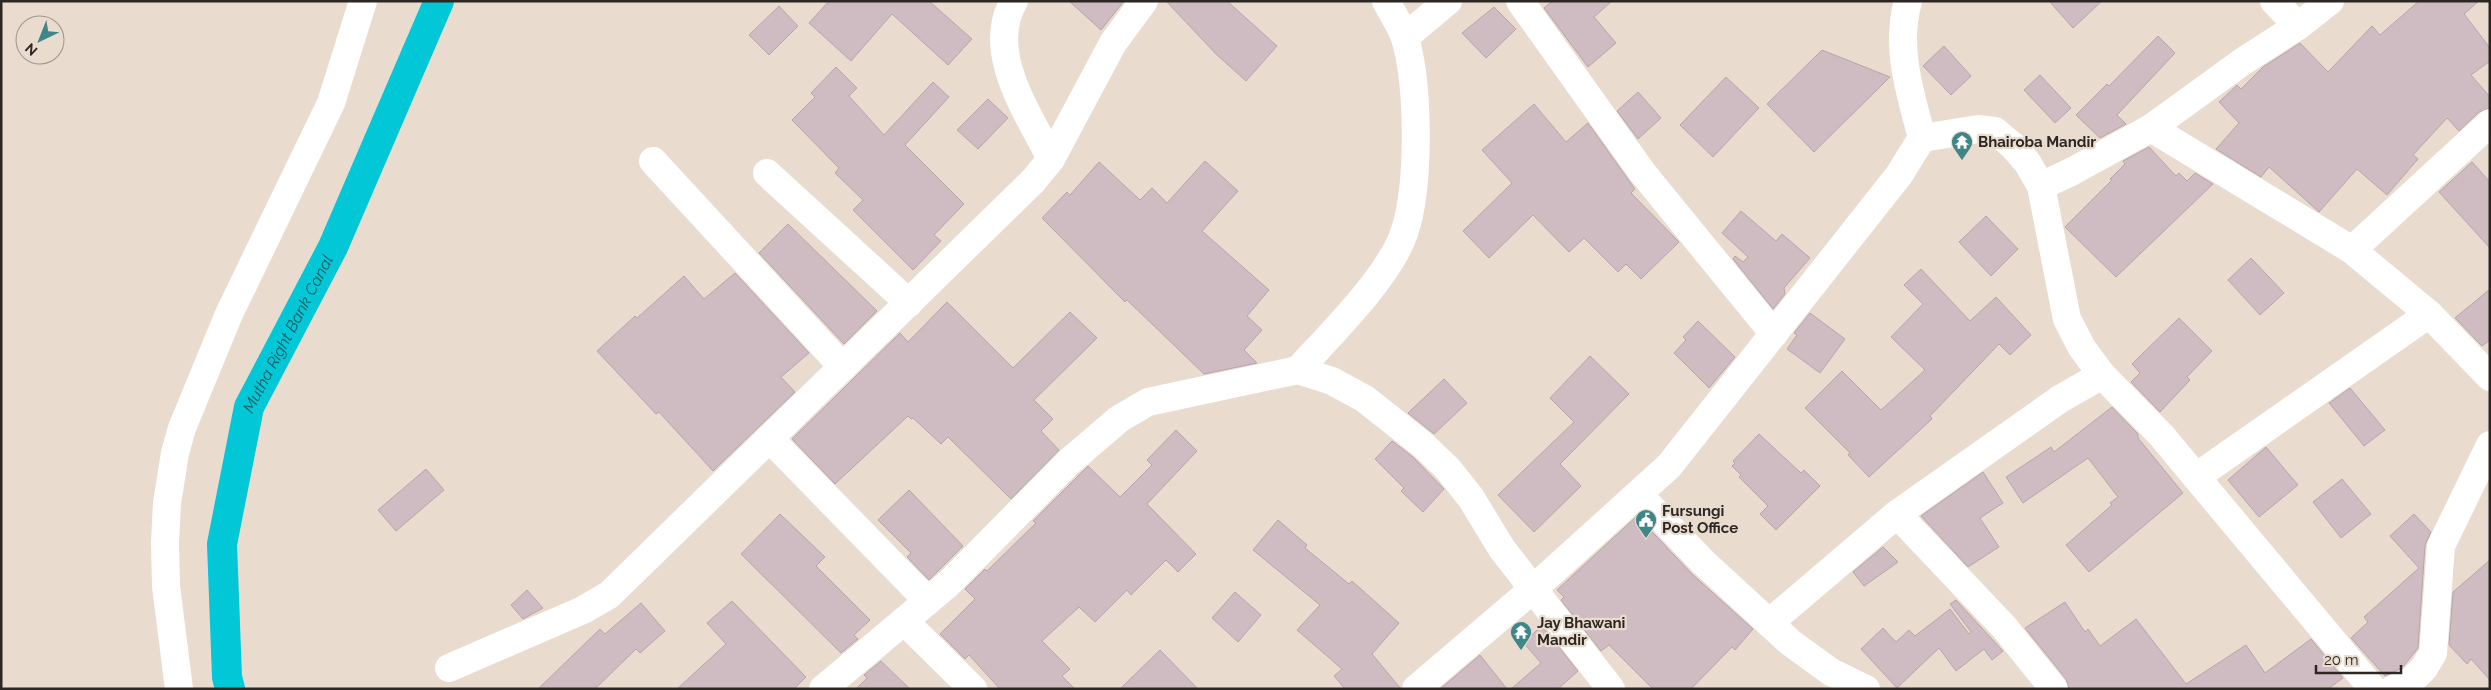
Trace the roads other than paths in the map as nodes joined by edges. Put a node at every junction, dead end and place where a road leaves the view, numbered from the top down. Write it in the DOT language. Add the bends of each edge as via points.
graph roads {
  1 [pos="363,1"];
  2 [pos="1014,1"];
  3 [pos="1144,1"];
  4 [pos="1386,1"];
  5 [pos="1448,1"];
  6 [pos="1520,1"];
  7 [pos="2274,1"];
  8 [pos="2330,1"];
  9 [pos="1901,5"];
  10 [pos="2298,26"];
  11 [pos="1405,37"];
  12 [pos="2490,123"];
  13 [pos="2152,128"];
  14 [pos="1922,138"];
  15 [pos="1052,159"];
  16 [pos="654,161"];
  17 [pos="767,174"];
  18 [pos="2041,186"];
  19 [pos="2352,250"];
  20 [pos="909,303"];
  21 [pos="2429,314"];
  22 [pos="1774,334"];
  23 [pos="843,367"];
  24 [pos="1298,370"];
  25 [pos="2102,375"];
  26 [pos="2490,377"];
  27 [pos="770,439"];
  28 [pos="2490,445"];
  29 [pos="2196,477"];
  30 [pos="1639,495"];
  31 [pos="1896,514"];
  32 [pos="1532,590"];
  33 [pos="928,601"];
  34 [pos="904,621"];
  35 [pos="1769,623"];
  36 [pos="449,668"];
  37 [pos="179,689"];
  38 [pos="823,689"];
  39 [pos="972,689"];
  40 [pos="1416,689"];
  41 [pos="1611,689"];
  42 [pos="1866,689"];
  43 [pos="2054,689"];
  44 [pos="2382,689"];
  1 -- 37 [label="street" via="331,103 229,314 175,452 167,503 165,551 166,586"];
  2 -- 15 [label="street" via="1004,34 1008,70"];
  3 -- 15 [label="street" via="1113,44"];
  4 -- 11 [label="street"];
  5 -- 11 [label="street"];
  6 -- 22 [label="street" via="1642,172"];
  7 -- 10 [label="street"];
  8 -- 10 [label="street"];
  9 -- 14 [label="street" via="1904,66"];
  10 -- 13 [label="street" via="2242,62"];
  11 -- 24 [label="street" via="1416,105 1413,186 1404,234 1384,270"];
  12 -- 19 [label="street"];
  13 -- 18 [label="street"];
  13 -- 19 [label="street"];
  14 -- 18 [label="street" via="1978,129 1995,131 2013,146"];
  14 -- 22 [label="street" via="1899,175"];
  15 -- 20 [label="street"];
  16 -- 23 [label="street"];
  17 -- 20 [label="street"];
  18 -- 25 [label="street" via="2067,319 2082,348"];
  19 -- 21 [label="street"];
  20 -- 23 [label="street"];
  21 -- 26 [label="street"];
  21 -- 29 [label="street"];
  22 -- 30 [label="street" via="1669,466"];
  23 -- 27 [label="street"];
  24 -- 32 [label="street" via="1365,399 1423,445 1471,498"];
  24 -- 33 [label="street" via="1148,402 1133,410 1070,461"];
  25 -- 29 [label="street" via="2161,435"];
  25 -- 31 [label="street" via="2060,399"];
  27 -- 33 [label="street"];
  27 -- 36 [label="street" via="609,595 583,610"];
  28 -- 44 [label="street" via="2441,546 2433,653 2411,680"];
  29 -- 44 [label="street"];
  30 -- 32 [label="street"];
  30 -- 35 [label="street" via="1703,562"];
  31 -- 35 [label="street"];
  31 -- 43 [label="street" via="2004,627"];
  32 -- 40 [label="street"];
  32 -- 41 [label="street"];
  33 -- 34 [label="street"];
  34 -- 38 [label="street"];
  34 -- 39 [label="street"];
  35 -- 42 [label="street" via="1831,672"];
}
